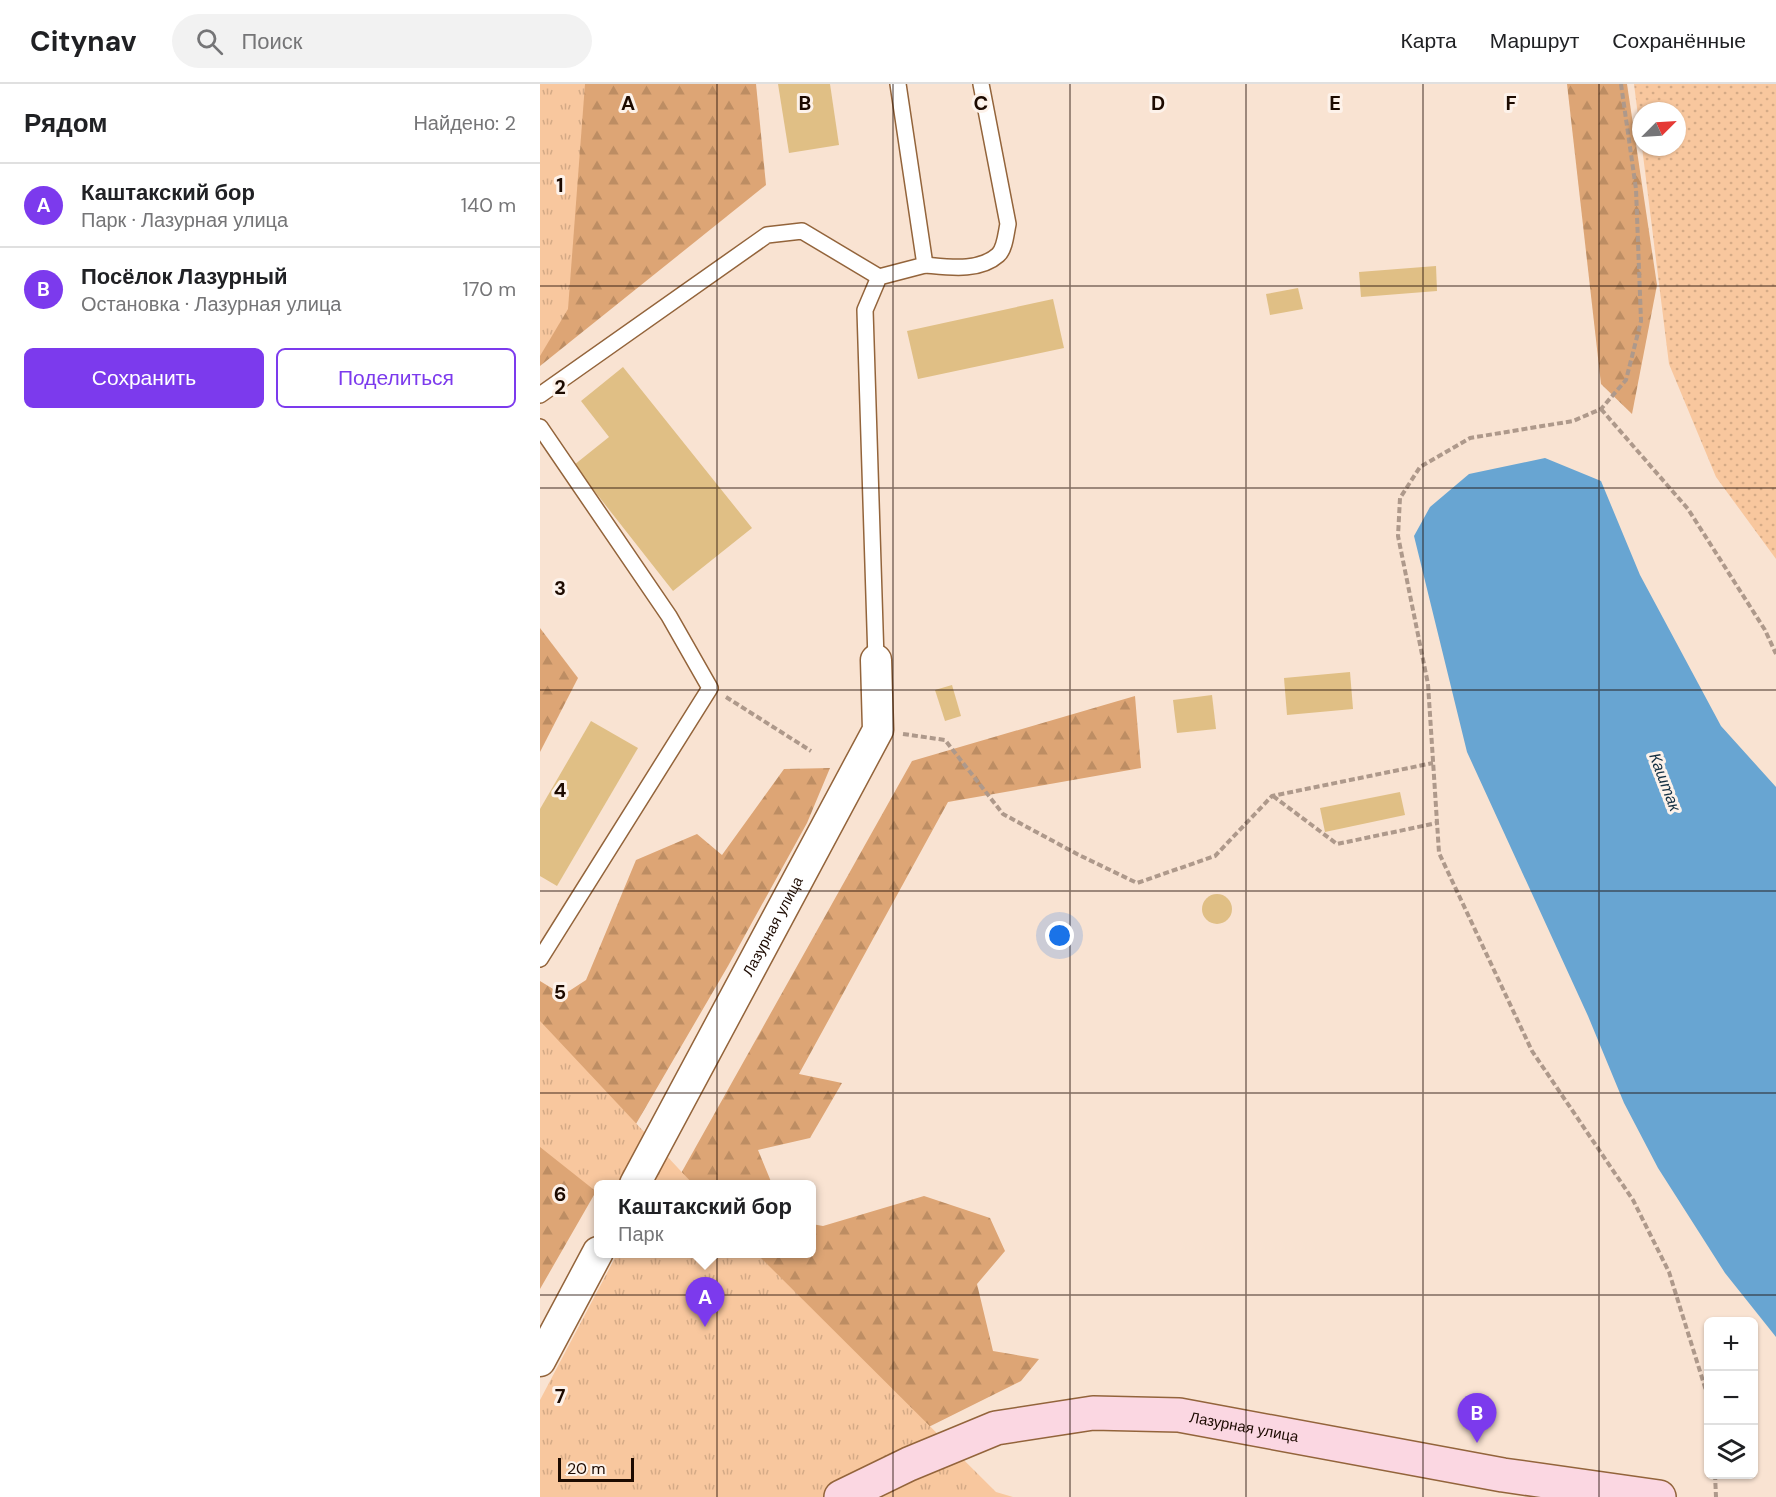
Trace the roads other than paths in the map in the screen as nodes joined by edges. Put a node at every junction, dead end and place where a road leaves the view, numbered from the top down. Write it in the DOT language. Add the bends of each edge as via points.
graph roads {
  1 [pos="898,84"];
  2 [pos="981,84"];
  3 [pos="925,265"];
  4 [pos="879,277"];
  5 [pos="540,395"];
  6 [pos="540,428"];
  7 [pos="876,660"];
  8 [pos="540,959"];
  9 [pos="638,1180"];
  10 [pos="595,1258"];
  11 [pos="540,1361"];
  12 [pos="842,1497"];
  13 [pos="1659,1497"];
  1 -- 3 [label="lane"];
  2 -- 3 [label="lane" via="1008,224 1004,244 999,255 975,266"];
  3 -- 4 [label="lane"];
  4 -- 5 [label="lane" via="802,231 766,235"];
  4 -- 7 [label="lane" via="865,310"];
  6 -- 8 [label="lane" via="669,616 710,688"];
  7 -- 9 [label="street, Лазурная улица" via="878,730"];
  10 -- 11 [label="street"];
  12 -- 13 [label="main road, Лазурная улица" via="996,1428 1093,1413 1179,1415 1503,1475"];
}
